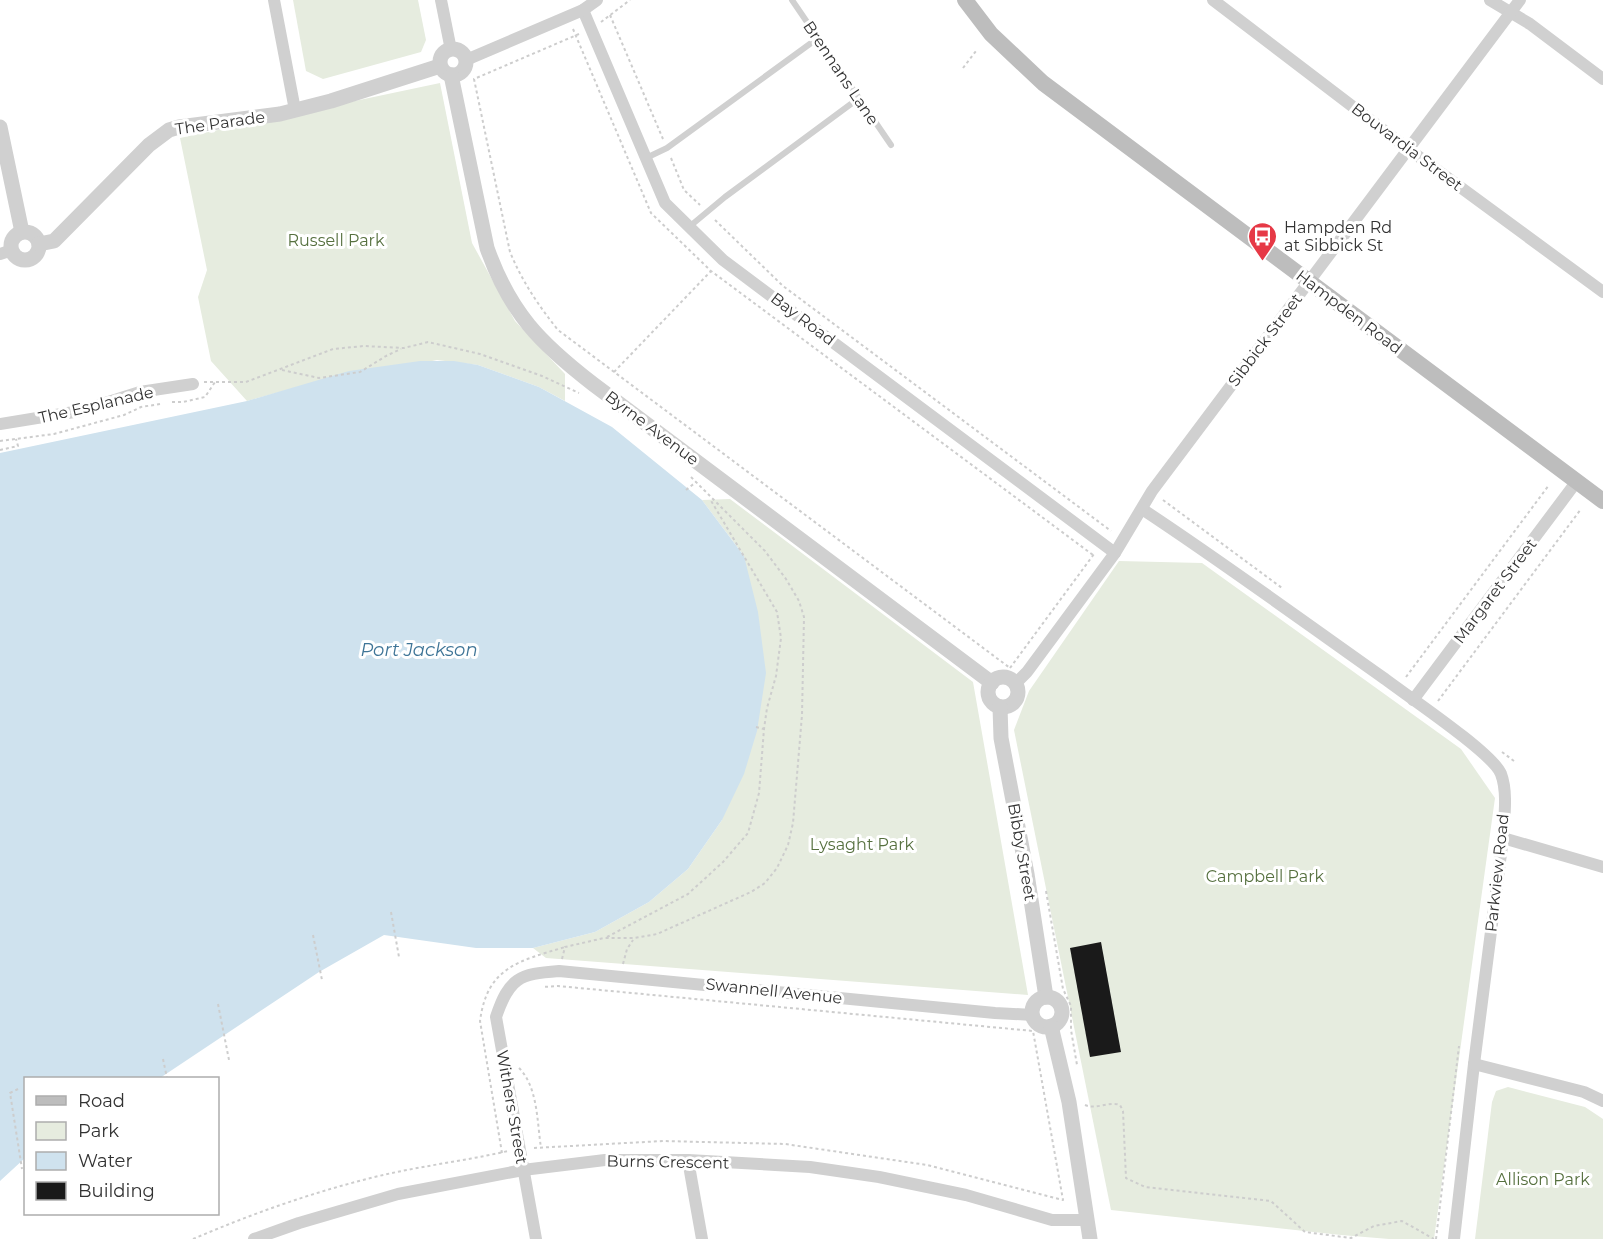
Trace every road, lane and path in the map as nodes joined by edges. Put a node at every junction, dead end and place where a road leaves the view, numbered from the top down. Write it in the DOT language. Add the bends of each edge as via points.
graph roads {
  1 [pos="274,0"];
  2 [pos="441,0"];
  3 [pos="597,0"];
  4 [pos="630,0"];
  5 [pos="792,0"];
  6 [pos="965,0"];
  7 [pos="1213,0"];
  8 [pos="1490,0"];
  9 [pos="1520,0"];
  10 [pos="583,10"];
  11 [pos="1511,12"];
  12 [pos="610,15"];
  13 [pos="601,22"];
  14 [pos="584,33"];
  15 [pos="818,38"];
  16 [pos="451,50"];
  17 [pos="976,51"];
  18 [pos="466,60"];
  19 [pos="963,68"];
  20 [pos="446,71"];
  21 [pos="1603,80"];
  22 [pos="859,99"];
  23 [pos="295,110"];
  24 [pos="0,127"];
  25 [pos="891,145"];
  26 [pos="667,148"];
  27 [pos="1407,148"];
  28 [pos="646,158"];
  29 [pos="707,212"];
  30 [pos="689,227"];
  31 [pos="22,232"];
  32 [pos="39,244"];
  33 [pos="6,252"];
  34 [pos="711,271"];
  35 [pos="1309,281"];
  36 [pos="1603,292"];
  37 [pos="404,348"];
  38 [pos="280,369"];
  39 [pos="614,372"];
  40 [pos="216,381"];
  41 [pos="193,384"];
  42 [pos="583,396"];
  43 [pos="170,402"];
  44 [pos="160,404"];
  45 [pos="0,424"];
  46 [pos="16,439"];
  47 [pos="0,441"];
  48 [pos="0,450"];
  49 [pos="688,474"];
  50 [pos="1577,481"];
  51 [pos="696,482"];
  52 [pos="1549,485"];
  53 [pos="686,490"];
  54 [pos="1152,491"];
  55 [pos="709,497"];
  56 [pos="1603,501"];
  57 [pos="1142,509"];
  58 [pos="1581,509"];
  59 [pos="1111,531"];
  60 [pos="1115,553"];
  61 [pos="1283,588"];
  62 [pos="1404,679"];
  63 [pos="1019,681"];
  64 [pos="992,682"];
  65 [pos="1413,700"];
  66 [pos="1436,703"];
  67 [pos="1000,706"];
  68 [pos="756,727"];
  69 [pos="764,729"];
  70 [pos="1503,838"];
  71 [pos="1603,867"];
  72 [pos="1045,884"];
  73 [pos="391,912"];
  74 [pos="313,935"];
  75 [pos="604,938"];
  76 [pos="634,938"];
  77 [pos="399,957"];
  78 [pos="559,971"];
  79 [pos="621,976"];
  80 [pos="321,980"];
  81 [pos="516,980"];
  82 [pos="539,988"];
  83 [pos="1046,997"];
  84 [pos="218,1004"];
  85 [pos="1033,1015"];
  86 [pos="1051,1026"];
  87 [pos="1459,1046"];
  88 [pos="164,1059"];
  89 [pos="229,1060"];
  90 [pos="1474,1064"];
  91 [pos="516,1066"];
  92 [pos="1078,1071"];
  93 [pos="167,1077"];
  94 [pos="18,1089"];
  95 [pos="1603,1101"];
  96 [pos="1083,1102"];
  97 [pos="541,1148"];
  98 [pos="508,1151"];
  99 [pos="688,1160"];
  100 [pos="22,1169"];
  101 [pos="524,1170"];
  102 [pos="1063,1200"];
  103 [pos="1086,1220"];
  104 [pos="194,1239"];
  105 [pos="254,1239"];
  106 [pos="536,1239"];
  107 [pos="702,1239"];
  108 [pos="1090,1239"];
  109 [pos="1435,1239"];
  110 [pos="1455,1239"];
  1 -- 23 [label="street"];
  2 -- 16 [label="street"];
  3 -- 10 [label="street"];
  4 -- 12 [label="path"];
  5 -- 15 [label="lane, Brennans Lane"];
  6 -- 35 [label="main road, Hampden Road" via="997,40 1043,83"];
  7 -- 27 [label="street, Bouvardia Street"];
  8 -- 11 [label="street"];
  9 -- 11 [label="street, Sibbick Street"];
  10 -- 18 [label="street"];
  10 -- 28 [label="street, Bay Road"];
  11 -- 21 [label="street"];
  11 -- 27 [label="street, Sibbick Street"];
  12 -- 13 [label="path"];
  12 -- 26 [label="path"];
  14 -- 39 [label="path" via="474,79 510,252 520,277 558,330"];
  15 -- 22 [label="lane, Brennans Lane"];
  15 -- 26 [label="lane"];
  16 -- 18 [label="street" via="459,51"];
  16 -- 20 [label="street" via="443,54"];
  17 -- 19 [label="path"];
  18 -- 20 [label="street" via="462,72"];
  20 -- 23 [label="street, The Parade"];
  20 -- 64 [label="street, Byrne Avenue" via="496,276 538,337 593,384"];
  22 -- 25 [label="lane, Brennans Lane"];
  22 -- 29 [label="lane"];
  23 -- 32 [label="street, The Parade" via="169,130 149,145 54,242"];
  24 -- 31 [label="street"];
  26 -- 28 [label="lane"];
  26 -- 29 [label="path" via="684,190"];
  27 -- 35 [label="street, Sibbick Street"];
  27 -- 36 [label="street, Bouvardia Street"];
  28 -- 30 [label="street, Bay Road" via="665,202"];
  29 -- 30 [label="lane"];
  29 -- 59 [label="path" via="783,286"];
  30 -- 60 [label="street, Bay Road" via="723,260"];
  31 -- 32 [label="street" via="35,236"];
  31 -- 33 [label="street" via="14,237"];
  32 -- 33 [label="street" via="34,256 26,260"];
  34 -- 39 [label="path"];
  35 -- 50 [label="main road, Hampden Road"];
  35 -- 54 [label="street, Sibbick Street"];
  37 -- 38 [label="path" via="333,349"];
  37 -- 38 [label="path" via="360,372 319,378"];
  37 -- 42 [label="path" via="428,342 480,354 542,376"];
  38 -- 40 [label="path" via="246,382"];
  39 -- 63 [label="path"];
  40 -- 41 [label="path"];
  40 -- 43 [label="path" via="205,397"];
  41 -- 45 [label="street, The Esplanade" via="140,392 80,411"];
  44 -- 46 [label="path" via="54,434"];
  46 -- 47 [label="path"];
  46 -- 48 [label="path" via="18,446"];
  49 -- 51 [label="path"];
  50 -- 56 [label="main road, Hampden Road"];
  50 -- 65 [label="street, Margaret Street"];
  51 -- 53 [label="path"];
  51 -- 55 [label="path"];
  52 -- 62 [label="path"];
  54 -- 57 [label="street, Sibbick Street"];
  54 -- 61 [label="path"];
  55 -- 69 [label="path" via="777,612 780,648"];
  55 -- 76 [label="path" via="765,551 786,579 804,617 802,715 793,823 788,845 765,883 673,929"];
  57 -- 60 [label="street, Sibbick Street"];
  57 -- 65 [label="street, Parkview Road"];
  58 -- 66 [label="path"];
  60 -- 63 [label="street, Sibbick Street"];
  63 -- 64 [label="street" via="1005,678"];
  63 -- 67 [label="street" via="1014,703"];
  64 -- 67 [label="street" via="989,697"];
  65 -- 70 [label="street, Parkview Road" via="1478,749 1501,773"];
  67 -- 83 [label="street, Bibby Street" via="1001,738"];
  68 -- 69 [label="path"];
  69 -- 75 [label="path" via="759,793 748,833 688,894"];
  70 -- 71 [label="street"];
  70 -- 90 [label="street, Parkview Road"];
  72 -- 92 [label="path" via="1063,989 1071,1006"];
  73 -- 77 [label="path"];
  74 -- 80 [label="path"];
  75 -- 76 [label="path"];
  75 -- 78 [label="path" via="565,947"];
  76 -- 79 [label="path"];
  78 -- 79 [label="street, Swannell Avenue"];
  78 -- 81 [label="street, Swannell Avenue" via="532,973"];
  79 -- 85 [label="street, Swannell Avenue"];
  81 -- 101 [label="street, Withers Street" via="503,995 496,1017"];
  82 -- 102 [label="path" via="558,986 1033,1031"];
  83 -- 85 [label="street" via="1035,1003"];
  83 -- 86 [label="street" via="1054,999 1062,1009 1059,1022"];
  84 -- 89 [label="path"];
  85 -- 86 [label="street" via="1037,1023"];
  86 -- 103 [label="street" via="1069,1102"];
  87 -- 109 [label="path"];
  88 -- 93 [label="path"];
  90 -- 95 [label="street" via="1584,1092"];
  90 -- 110 [label="street, Parkview Road"];
  91 -- 97 [label="path" via="531,1086"];
  94 -- 100 [label="path" via="10,1093"];
  96 -- 109 [label="path" via="1091,1107 1120,1105 1126,1178 1145,1187 1271,1201 1305,1232 1351,1238 1374,1226 1402,1221"];
  98 -- 104 [label="path" via="363,1180 237,1220"];
  99 -- 101 [label="street, Burns Crescent" via="605,1160"];
  99 -- 103 [label="street, Burns Crescent" via="810,1167 879,1177 966,1195 1052,1220"];
  99 -- 107 [label="street"];
  101 -- 105 [label="street, Burns Crescent" via="398,1194"];
  101 -- 106 [label="street, Withers Street"];
  103 -- 108 [label="street"];
}
